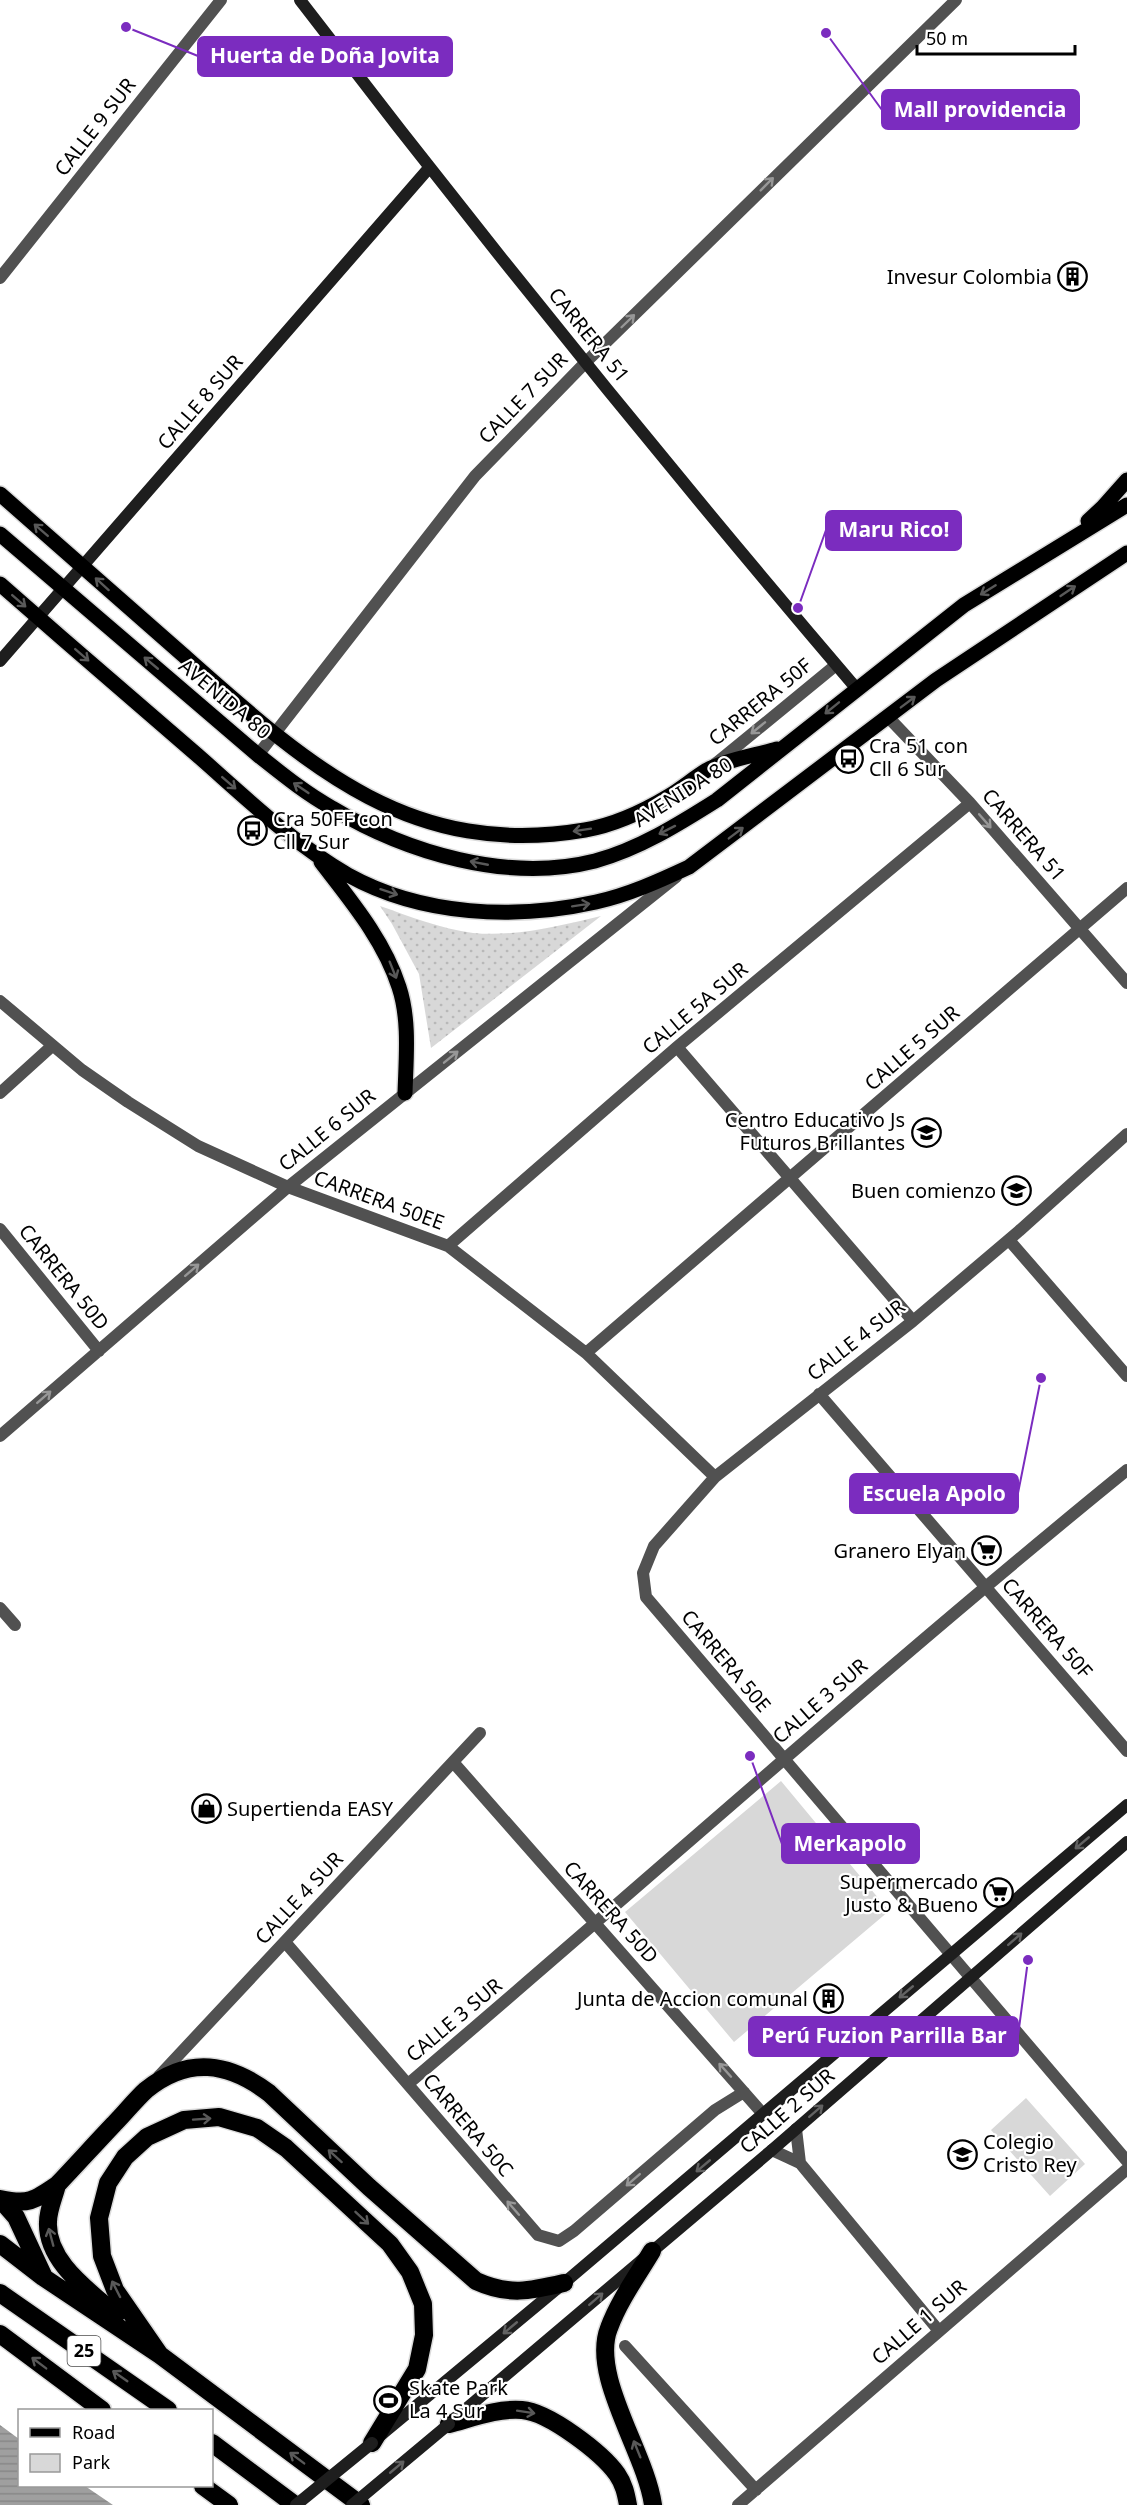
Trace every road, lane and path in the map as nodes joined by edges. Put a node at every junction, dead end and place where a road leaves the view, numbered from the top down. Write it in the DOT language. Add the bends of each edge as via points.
graph roads {
  1 [pos="220,0"];
  2 [pos="300,0"];
  3 [pos="956,0"];
  4 [pos="429,168"];
  5 [pos="0,278"];
  6 [pos="586,362"];
  7 [pos="1127,480"];
  8 [pos="0,494"];
  9 [pos="1127,505"];
  10 [pos="0,534"];
  11 [pos="1059,545"];
  12 [pos="1127,553"];
  13 [pos="82,566"];
  14 [pos="0,584"];
  15 [pos="63,588"];
  16 [pos="38,617"];
  17 [pos="0,661"];
  18 [pos="836,665"];
  19 [pos="856,688"];
  20 [pos="888,717"];
  21 [pos="272,734"];
  22 [pos="785,747"];
  23 [pos="258,754"];
  24 [pos="709,769"];
  25 [pos="970,803"];
  26 [pos="314,852"];
  27 [pos="689,867"];
  28 [pos="1127,888"];
  29 [pos="1080,929"];
  30 [pos="1127,983"];
  31 [pos="0,1001"];
  32 [pos="52,1046"];
  33 [pos="677,1047"];
  34 [pos="0,1093"];
  35 [pos="405,1093"];
  36 [pos="1127,1134"];
  37 [pos="789,1180"];
  38 [pos="288,1187"];
  39 [pos="0,1229"];
  40 [pos="1009,1240"];
  41 [pos="448,1246"];
  42 [pos="913,1321"];
  43 [pos="99,1351"];
  44 [pos="586,1353"];
  45 [pos="1127,1376"];
  46 [pos="819,1394"];
  47 [pos="0,1436"];
  48 [pos="1127,1470"];
  49 [pos="715,1477"];
  50 [pos="985,1586"];
  51 [pos="646,1598"];
  52 [pos="0,1608"];
  53 [pos="15,1625"];
  54 [pos="480,1733"];
  55 [pos="1127,1751"];
  56 [pos="783,1758"];
  57 [pos="453,1762"];
  58 [pos="1127,1805"];
  59 [pos="1127,1842"];
  60 [pos="596,1924"];
  61 [pos="285,1942"];
  62 [pos="951,1954"];
  63 [pos="970,1978"];
  64 [pos="408,2084"];
  65 [pos="146,2090"];
  66 [pos="744,2092"];
  67 [pos="763,2114"];
  68 [pos="796,2129"];
  69 [pos="772,2150"];
  70 [pos="1127,2161"];
  71 [pos="800,2163"];
  72 [pos="1127,2169"];
  73 [pos="57,2185"];
  74 [pos="0,2199"];
  75 [pos="0,2244"];
  76 [pos="652,2251"];
  77 [pos="44,2277"];
  78 [pos="557,2287"];
  79 [pos="0,2293"];
  80 [pos="939,2331"];
  81 [pos="0,2334"];
  82 [pos="624,2346"];
  83 [pos="160,2355"];
  84 [pos="101,2409"];
  85 [pos="167,2409"];
  86 [pos="449,2424"];
  87 [pos="372,2443"];
  88 [pos="213,2444"];
  89 [pos="204,2487"];
  90 [pos="756,2490"];
  91 [pos="229,2505"];
  92 [pos="296,2505"];
  93 [pos="352,2505"];
  94 [pos="361,2505"];
  95 [pos="628,2505"];
  96 [pos="652,2505"];
  97 [pos="738,2505"];
  1 -- 5 [label="street, CALLE 9 SUR"];
  2 -- 4 [label="main road, CARRERA 51"];
  6 -- 3 [label="street, CALLE 7 SUR, one-way"];
  4 -- 6 [label="main road, CARRERA 51"];
  4 -- 13 [label="main road, CALLE 8 SUR"];
  6 -- 18 [label="main road, CARRERA 51"];
  6 -- 21 [label="street, CALLE 7 SUR" via="475,476"];
  7 -- 11 [label="main road"];
  13 -- 8 [label="main road, AVENIDA 80, one-way"];
  9 -- 11 [label="main road, AVENIDA 80"];
  10 -- 15 [label="main road, AVENIDA 80"];
  11 -- 19 [label="main road, AVENIDA 80, one-way" via="964,605"];
  20 -- 12 [label="main road, one-way" via="936,680"];
  13 -- 15 [label="main road, CALLE 8 SUR"];
  21 -- 13 [label="main road, AVENIDA 80, one-way"];
  14 -- 16 [label="main road, one-way"];
  15 -- 16 [label="main road, CALLE 8 SUR"];
  23 -- 15 [label="main road, AVENIDA 80, one-way"];
  16 -- 17 [label="main road, CALLE 8 SUR"];
  16 -- 26 [label="main road, one-way"];
  18 -- 19 [label="main road, CARRERA 51"];
  18 -- 24 [label="street, CARRERA 50F, one-way"];
  19 -- 22 [label="main road, AVENIDA 80, one-way"];
  20 -- 25 [label="street, CARRERA 51"];
  27 -- 20 [label="main road, one-way"];
  21 -- 23 [label="street, CALLE 7 SUR"];
  24 -- 21 [label="main road, AVENIDA 80, one-way" via="630,816 586,830 534,835 486,833 443,826 394,811 351,789"];
  22 -- 23 [label="main road, AVENIDA 80, one-way" via="717,800 632,848 594,861 526,867 450,857 387,836 333,809"];
  22 -- 24 [label="main road, AVENIDA 80"];
  25 -- 29 [label="street, CARRERA 51, one-way"];
  25 -- 33 [label="street, CALLE 5A SUR"];
  26 -- 27 [label="main road, one-way" via="349,875 386,892 438,906 484,912 534,912 597,902 649,886"];
  26 -- 35 [label="main road, one-way" via="369,926 400,989 406,1033"];
  35 -- 27 [label="street, CALLE 6 SUR, one-way"];
  28 -- 29 [label="street, CALLE 5 SUR"];
  29 -- 30 [label="street, CARRERA 51"];
  29 -- 37 [label="street, CALLE 5 SUR"];
  31 -- 32 [label="street, CARRERA 50EE"];
  32 -- 34 [label="street"];
  32 -- 38 [label="street, CARRERA 50EE" via="171,1130"];
  33 -- 37 [label="street"];
  33 -- 41 [label="street, CALLE 5A SUR"];
  35 -- 38 [label="street, CALLE 6 SUR"];
  36 -- 40 [label="street, CALLE 4 SUR"];
  37 -- 42 [label="street"];
  37 -- 44 [label="street, CALLE 5 SUR"];
  38 -- 41 [label="street, CARRERA 50EE"];
  43 -- 38 [label="street, CALLE 6 SUR, one-way"];
  39 -- 43 [label="street, CARRERA 50D"];
  40 -- 42 [label="street, CALLE 4 SUR"];
  40 -- 45 [label="street"];
  41 -- 44 [label="street, CARRERA 50EE"];
  42 -- 46 [label="street, CALLE 4 SUR"];
  47 -- 43 [label="street, CALLE 6 SUR, one-way"];
  44 -- 49 [label="street, CARRERA 50EE"];
  46 -- 49 [label="street, CALLE 4 SUR"];
  46 -- 50 [label="street, CARRERA 50F"];
  48 -- 50 [label="street, CALLE 3 SUR"];
  49 -- 51 [label="street, CALLE 4 SUR" via="654,1546 644,1573"];
  50 -- 55 [label="street, CARRERA 50F"];
  50 -- 56 [label="street, CALLE 3 SUR"];
  51 -- 56 [label="street, CARRERA 50E"];
  52 -- 53 [label="street"];
  54 -- 57 [label="street, CALLE 4 SUR"];
  56 -- 60 [label="street, CALLE 3 SUR"];
  56 -- 62 [label="street, CARRERA 50E"];
  57 -- 60 [label="street, CARRERA 50D"];
  57 -- 61 [label="street, CALLE 4 SUR"];
  58 -- 62 [label="main road, CALLE 2 SUR, one-way"];
  63 -- 59 [label="main road, CALLE 2 SUR, one-way"];
  60 -- 64 [label="street, CALLE 3 SUR"];
  66 -- 60 [label="street, CARRERA 50D, one-way"];
  61 -- 64 [label="street, CARRERA 50C"];
  61 -- 65 [label="street, CALLE 4 SUR"];
  62 -- 63 [label="street, CARRERA 50E"];
  62 -- 67 [label="main road, CALLE 2 SUR, one-way"];
  68 -- 63 [label="main road, CALLE 2 SUR, one-way"];
  63 -- 70 [label="street, CARRERA 50E"];
  66 -- 64 [label="street, CARRERA 50C, one-way" via="715,2110 560,2241 538,2235 530,2227"];
  65 -- 73 [label="highway"];
  78 -- 65 [label="highway, one-way" via="525,2292 495,2289 476,2280 251,2079 212,2066 193,2067"];
  66 -- 67 [label="street, CARRERA 50D"];
  67 -- 78 [label="main road, CALLE 2 SUR, one-way"];
  68 -- 69 [label="main road, CALLE 2 SUR"];
  68 -- 71 [label="street"];
  69 -- 71 [label="street"];
  69 -- 76 [label="main road, CALLE 2 SUR"];
  71 -- 80 [label="street"];
  72 -- 80 [label="street, CALLE 1 SUR"];
  73 -- 74 [label="highway" via="30,2202"];
  83 -- 73 [label="highway, one-way" via="69,2271 56,2252 48,2222"];
  74 -- 77 [label="highway" via="16,2217"];
  75 -- 77 [label="highway"];
  86 -- 76 [label="main road, CALLE 2 SUR, one-way"];
  96 -- 76 [label="highway, one-way" via="639,2454 613,2391 605,2351 608,2330"];
  77 -- 83 [label="highway"];
  78 -- 87 [label="main road, one-way"];
  85 -- 79 [label="highway, 25, one-way"];
  80 -- 90 [label="street, CALLE 1 SUR"];
  84 -- 81 [label="highway, 25, one-way"];
  82 -- 90 [label="street"];
  83 -- 87 [label="highway, one-way" via="115,2290 102,2256 99,2218 108,2183 125,2157 147,2137 184,2120 219,2117 257,2128 286,2148 390,2244 410,2272 423,2304 424,2335 417,2369"];
  94 -- 83 [label="highway, one-way"];
  93 -- 86 [label="main road, one-way, bridge"];
  86 -- 95 [label="highway, one-way" via="500,2411 540,2414 559,2423 606,2462 625,2488"];
  87 -- 92 [label="main road, bridge"];
  88 -- 92 [label="highway"];
  89 -- 91 [label="highway"];
  90 -- 97 [label="street, CALLE 1 SUR"];
}
